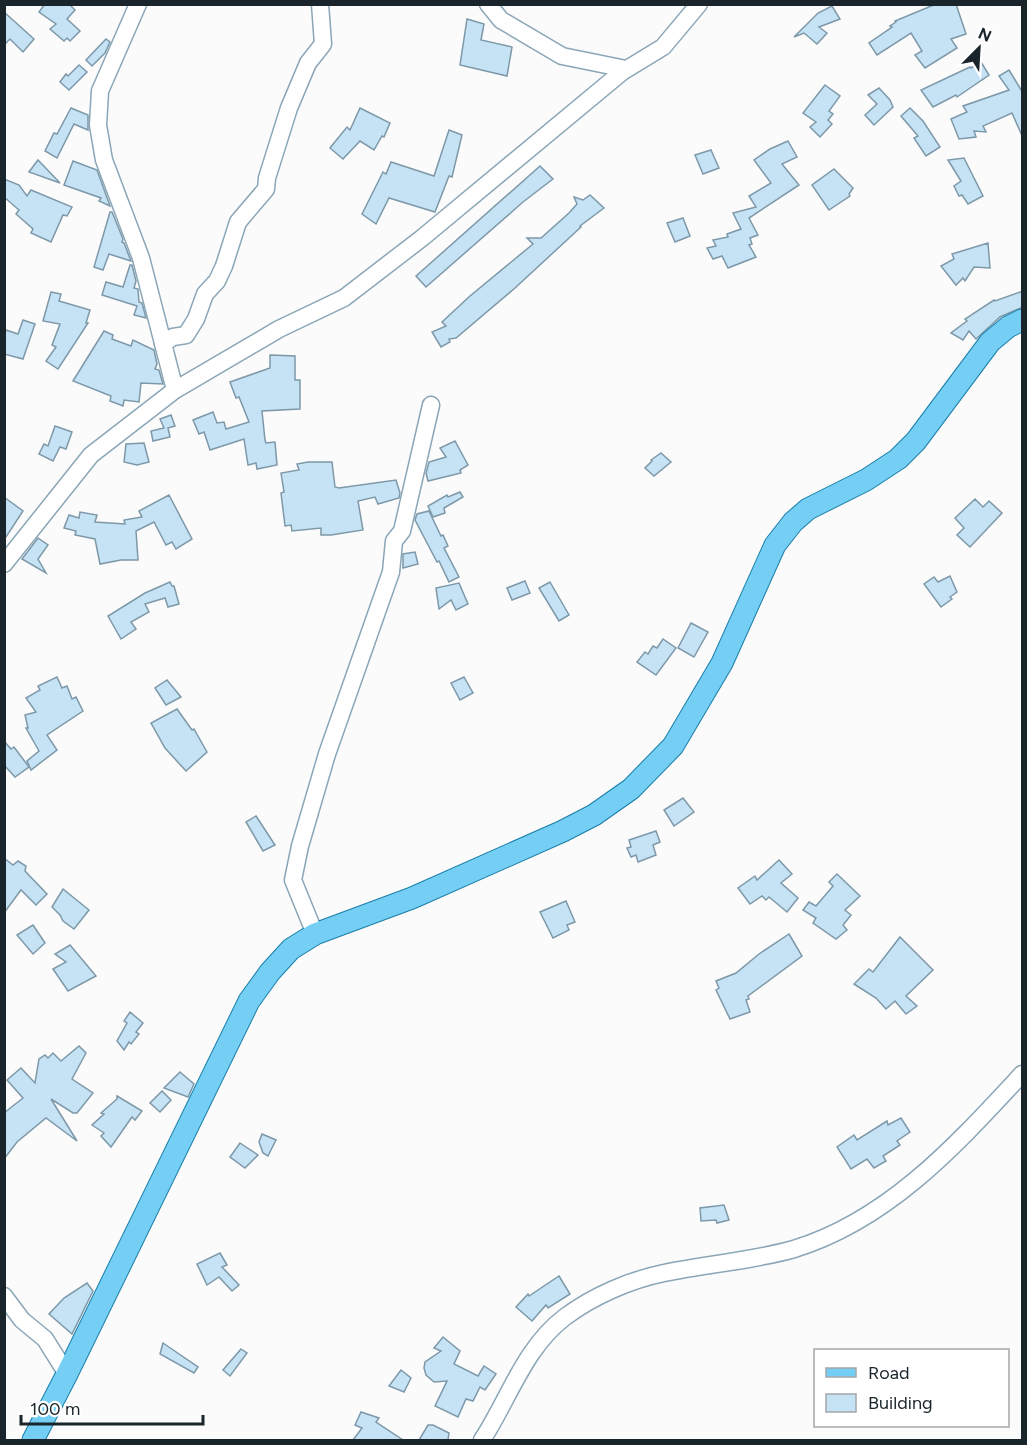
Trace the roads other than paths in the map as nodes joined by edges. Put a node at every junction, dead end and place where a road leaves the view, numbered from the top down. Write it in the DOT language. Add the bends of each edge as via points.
graph roads {
  1 [pos="138,4"];
  2 [pos="320,4"];
  3 [pos="488,4"];
  4 [pos="699,4"];
  5 [pos="626,69"];
  6 [pos="1023,320"];
  7 [pos="163,344"];
  8 [pos="175,390"];
  9 [pos="431,405"];
  10 [pos="4,564"];
  11 [pos="315,934"];
  12 [pos="1023,1074"];
  13 [pos="4,1296"];
  14 [pos="67,1374"];
  15 [pos="33,1440"];
  16 [pos="482,1440"];
  1 -- 7 [label="street" via="100,91 98,125 104,160 141,258"];
  2 -- 7 [label="street" via="323,44 308,63 289,108 266,189 238,222 224,266 205,294 186,335"];
  3 -- 5 [label="street" via="501,20 562,56"];
  4 -- 5 [label="street" via="663,46"];
  5 -- 8 [label="street" via="344,298 279,329"];
  6 -- 11 [label="main road" via="990,342 916,441 898,459 808,509 793,522 775,544 722,663 673,746 631,789 594,815 552,836 412,898"];
  7 -- 8 [label="street"];
  8 -- 10 [label="street" via="92,455"];
  9 -- 11 [label="street" via="402,531 394,541 391,572 327,754 300,846 293,880"];
  11 -- 14 [label="main road" via="291,949 249,1001"];
  12 -- 16 [label="street" via="921,1177 876,1210 835,1232 795,1248 663,1273 587,1302 544,1337 523,1364"];
  13 -- 14 [label="street" via="22,1320 45,1340"];
  14 -- 15 [label="main road"];
}
